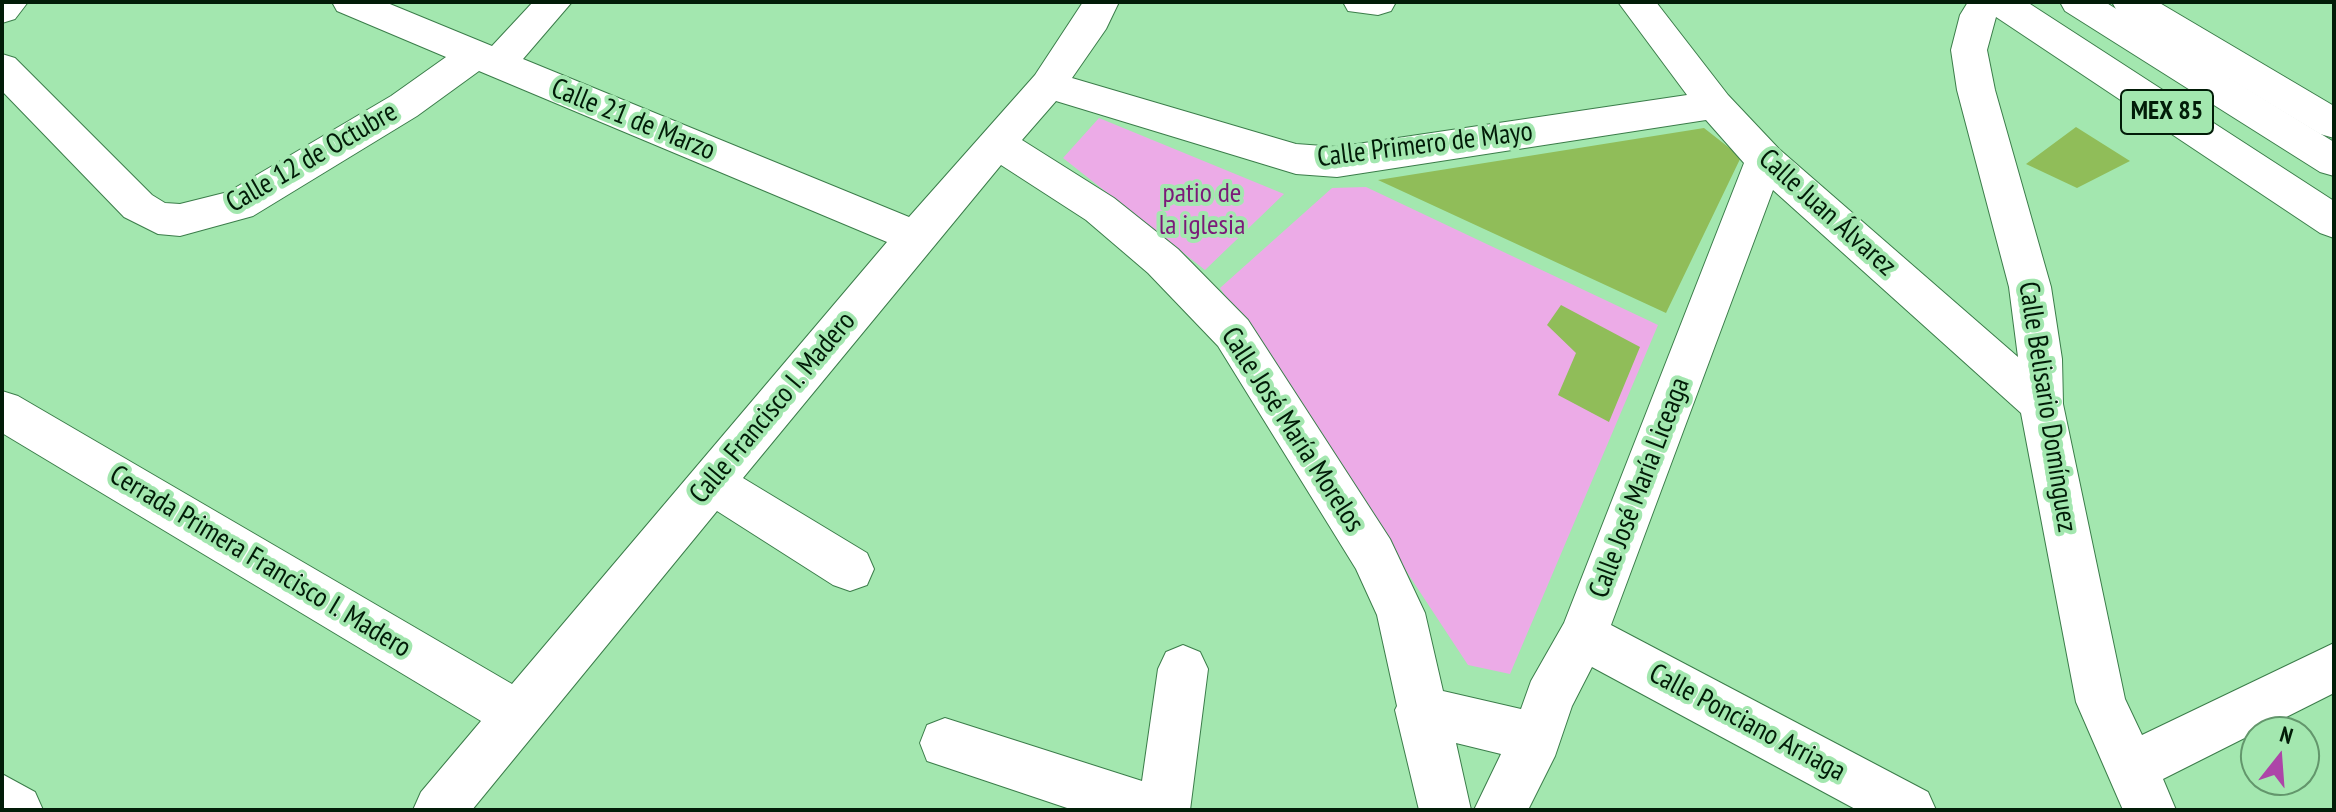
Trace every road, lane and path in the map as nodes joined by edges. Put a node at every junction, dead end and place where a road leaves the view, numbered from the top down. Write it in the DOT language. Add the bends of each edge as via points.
graph roads {
  1 [pos="10,2"];
  2 [pos="350,2"];
  3 [pos="554,2"];
  4 [pos="1101,2"];
  5 [pos="1361,2"];
  6 [pos="1378,2"];
  7 [pos="1636,2"];
  8 [pos="2078,2"];
  9 [pos="2130,2"];
  10 [pos="1981,5"];
  11 [pos="2,10"];
  12 [pos="486,60"];
  13 [pos="2,68"];
  14 [pos="1048,85"];
  15 [pos="1715,105"];
  16 [pos="2334,124"];
  17 [pos="998,144"];
  18 [pos="1765,160"];
  19 [pos="2334,161"];
  20 [pos="2334,222"];
  21 [pos="916,237"];
  22 [pos="2041,404"];
  23 [pos="2,410"];
  24 [pos="712,483"];
  25 [pos="850,569"];
  26 [pos="1583,636"];
  27 [pos="2334,667"];
  28 [pos="1183,669"];
  29 [pos="1420,710"];
  30 [pos="517,714"];
  31 [pos="1537,738"];
  32 [pos="945,743"];
  33 [pos="2140,789"];
  34 [pos="2,800"];
  35 [pos="17,810"];
  36 [pos="439,810"];
  37 [pos="1153,810"];
  38 [pos="1164,810"];
  39 [pos="1445,810"];
  40 [pos="1500,810"];
  41 [pos="1910,810"];
  1 -- 11 [label="street"];
  2 -- 12 [label="street, Calle 21 de Marzo"];
  3 -- 12 [label="street, Calle 12 de Octubre"];
  4 -- 14 [label="street, Calle Francisco I. Madero"];
  5 -- 6 [label="street"];
  7 -- 15 [label="street, Calle Juan Álvarez"];
  8 -- 19 [label="street, MEX 85"];
  9 -- 16 [label="street"];
  10 -- 20 [label="street, MEX 85"];
  10 -- 22 [label="street, Calle Belisario Domínguez" via="1969,50 2030,287"];
  12 -- 13 [label="street, Calle 12 de Octubre" via="239,205 180,220 158,218 138,206"];
  12 -- 21 [label="street, Calle 21 de Marzo"];
  14 -- 15 [label="street, Calle Primero de Mayo" via="1296,159 1337,162"];
  14 -- 17 [label="street, Calle Francisco I. Madero"];
  15 -- 18 [label="street, Calle Juan Álvarez"];
  17 -- 21 [label="street, Calle Francisco I. Madero"];
  17 -- 29 [label="street, Calle José María Morelos" via="1100,209 1163,261 1233,333 1373,554 1401,613"];
  18 -- 22 [label="street, Calle Juan Álvarez"];
  18 -- 26 [label="street, Calle José María Liceaga"];
  21 -- 24 [label="street, Calle Francisco I. Madero"];
  22 -- 33 [label="street, Calle Belisario Domínguez" via="2101,702"];
  23 -- 30 [label="street, Cerrada Primera Francisco I. Madero"];
  24 -- 25 [label="street"];
  24 -- 30 [label="street, Calle Francisco I. Madero"];
  26 -- 31 [label="street, Calle José María Liceaga" via="1549,698"];
  26 -- 41 [label="street, Calle Ponciano Arriaga"];
  27 -- 33 [label="street"];
  28 -- 38 [label="street"];
  29 -- 31 [label="street"];
  29 -- 39 [label="street, Calle José María Morelos"];
  30 -- 36 [label="street, Calle Francisco I. Madero"];
  31 -- 40 [label="street, Calle José María Liceaga"];
  32 -- 37 [label="street"];
  34 -- 35 [label="street"];
}
